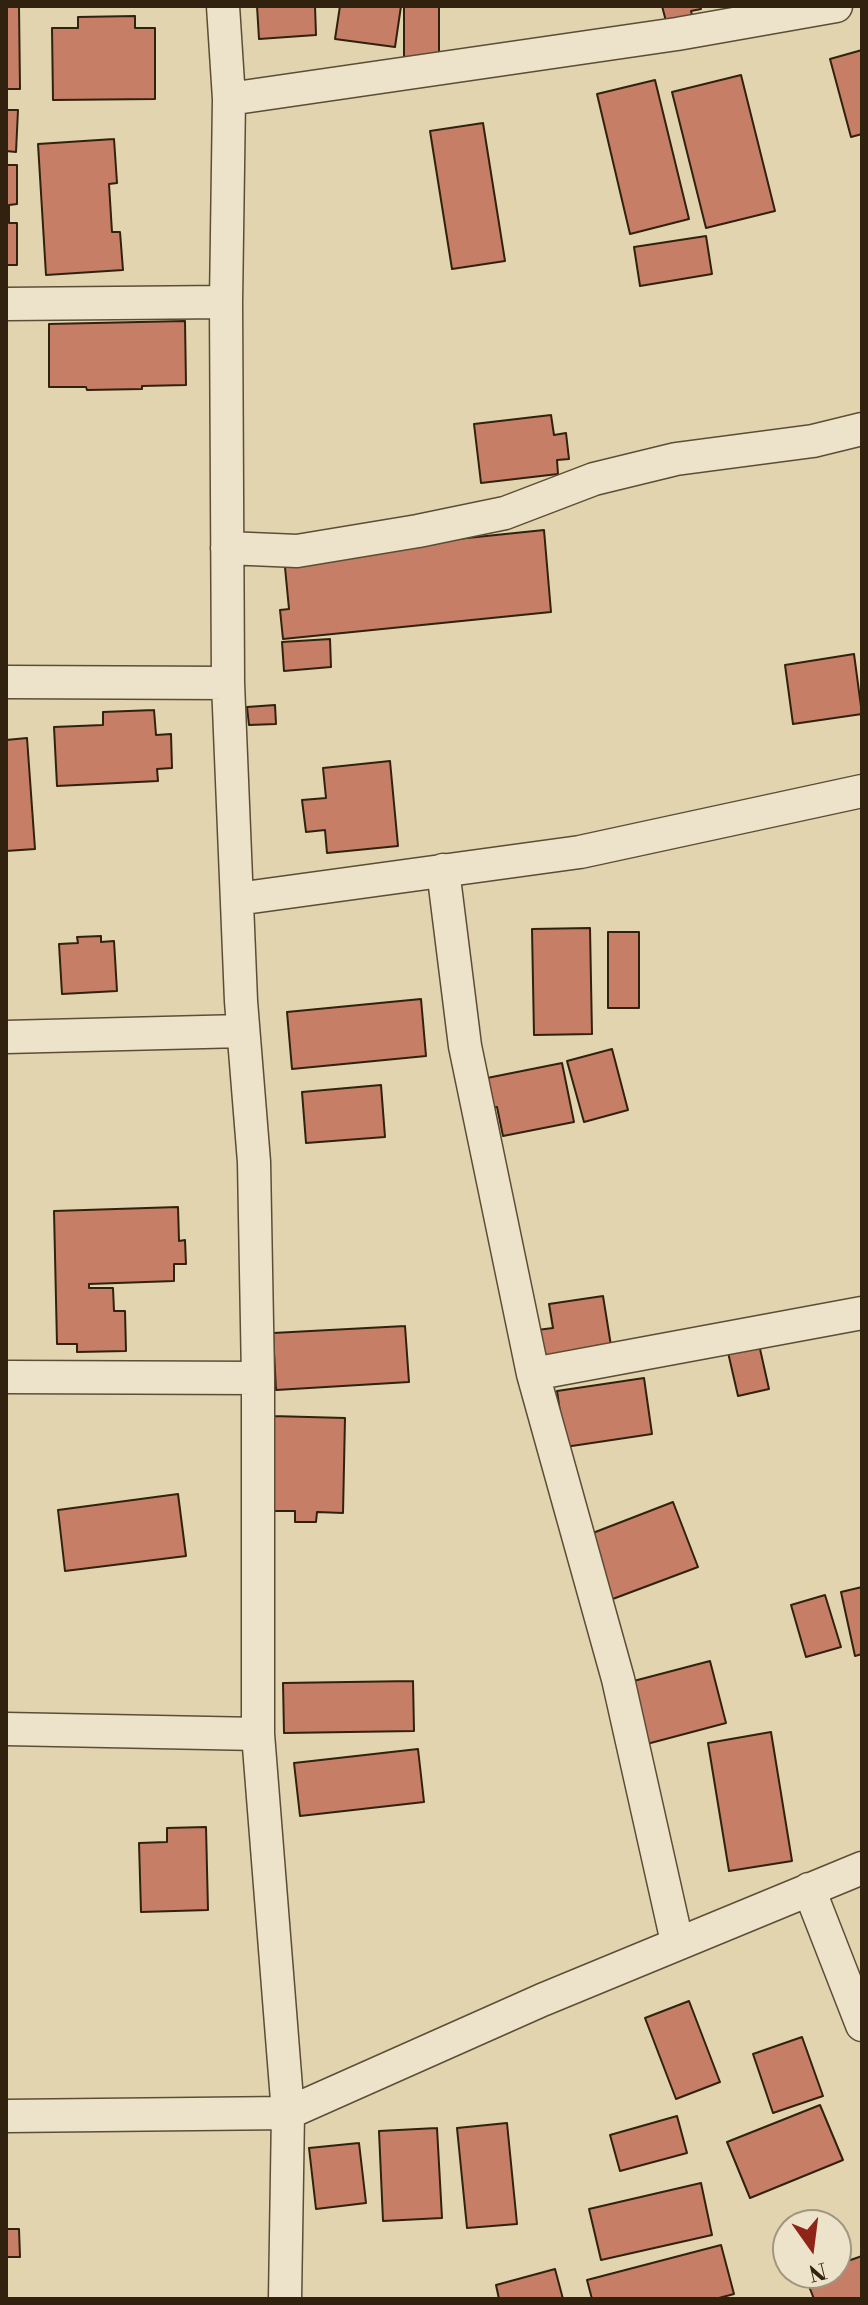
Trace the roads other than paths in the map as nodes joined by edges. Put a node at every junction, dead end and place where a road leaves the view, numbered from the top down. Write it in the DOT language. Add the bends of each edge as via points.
graph roads {
  1 [pos="223,6"];
  2 [pos="836,6"];
  3 [pos="229,99"];
  4 [pos="226,302"];
  5 [pos="6,304"];
  6 [pos="862,429"];
  7 [pos="227,548"];
  8 [pos="6,682"];
  9 [pos="228,683"];
  10 [pos="862,791"];
  11 [pos="443,870"];
  12 [pos="237,899"];
  13 [pos="243,1031"];
  14 [pos="6,1037"];
  15 [pos="862,1313"];
  16 [pos="533,1374"];
  17 [pos="6,1377"];
  18 [pos="258,1378"];
  19 [pos="6,1729"];
  20 [pos="258,1734"];
  21 [pos="862,1868"];
  22 [pos="809,1889"];
  23 [pos="677,1942"];
  24 [pos="862,2025"];
  25 [pos="288,2113"];
  26 [pos="6,2116"];
  27 [pos="285,2299"];
  1 -- 3 [label="street"];
  2 -- 3 [label="street" via="662,37"];
  3 -- 4 [label="street"];
  4 -- 5 [label="street"];
  4 -- 7 [label="street"];
  6 -- 7 [label="street" via="813,441 676,459 594,479 505,513 418,531 297,551"];
  7 -- 9 [label="street"];
  8 -- 9 [label="street"];
  9 -- 12 [label="street"];
  10 -- 11 [label="street" via="580,852"];
  11 -- 12 [label="street"];
  11 -- 16 [label="street" via="465,1046"];
  12 -- 13 [label="street"];
  13 -- 14 [label="street"];
  13 -- 18 [label="street" via="254,1162"];
  15 -- 16 [label="street"];
  16 -- 23 [label="street" via="618,1679"];
  17 -- 18 [label="street"];
  18 -- 20 [label="street"];
  19 -- 20 [label="street"];
  20 -- 25 [label="street"];
  21 -- 22 [label="street"];
  22 -- 23 [label="street"];
  22 -- 24 [label="street"];
  23 -- 25 [label="street"];
  25 -- 26 [label="street"];
  25 -- 27 [label="street"];
}
